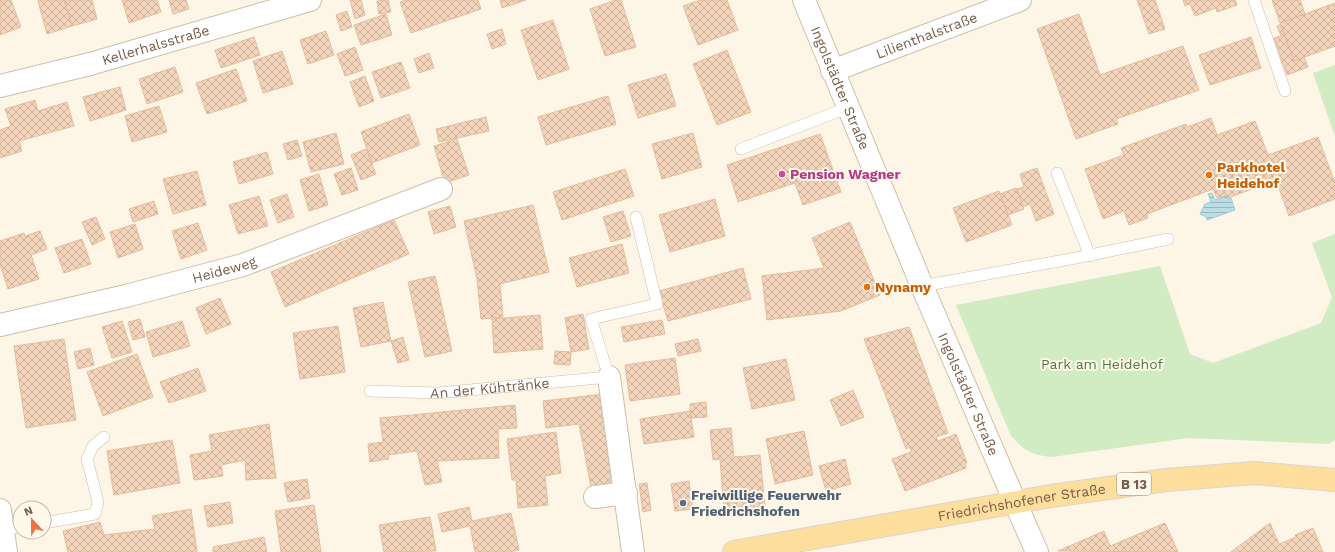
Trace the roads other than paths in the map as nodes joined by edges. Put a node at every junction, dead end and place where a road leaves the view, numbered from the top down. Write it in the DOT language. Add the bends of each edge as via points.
graph roads {
  1 [pos="310,0"];
  2 [pos="804,0"];
  3 [pos="1020,0"];
  4 [pos="1254,0"];
  5 [pos="990,5"];
  6 [pos="832,71"];
  7 [pos="0,86"];
  8 [pos="1285,91"];
  9 [pos="847,108"];
  10 [pos="741,149"];
  11 [pos="1057,173"];
  12 [pos="441,189"];
  13 [pos="636,217"];
  14 [pos="1168,239"];
  15 [pos="1090,256"];
  16 [pos="922,286"];
  17 [pos="0,325"];
  18 [pos="609,376"];
  19 [pos="370,391"];
  20 [pos="104,437"];
  21 [pos="1335,480"];
  22 [pos="626,493"];
  23 [pos="596,497"];
  24 [pos="1015,502"];
  25 [pos="8,522"];
  26 [pos="52,522"];
  27 [pos="6,552"];
  28 [pos="633,552"];
  29 [pos="734,552"];
  30 [pos="1037,552"];
  1 -- 7 [label="street, Kellerhalsstraße" via="90,64"];
  2 -- 6 [label="street, Ingolstädter Straße"];
  3 -- 5 [label="street, Lilienthalstraße"];
  4 -- 8 [label="lane"];
  5 -- 6 [label="street, Lilienthalstraße"];
  6 -- 9 [label="street, Ingolstädter Straße"];
  9 -- 10 [label="lane"];
  9 -- 16 [label="street, Ingolstädter Straße"];
  11 -- 15 [label="lane"];
  12 -- 17 [label="street, Heideweg" via="243,265 126,296"];
  13 -- 18 [label="lane" via="657,304 591,319"];
  14 -- 15 [label="lane"];
  15 -- 16 [label="lane"];
  16 -- 24 [label="street, Ingolstädter Straße"];
  18 -- 19 [label="lane, An der Kühtränke" via="437,393"];
  18 -- 22 [label="street"];
  20 -- 26 [label="lane" via="93,446 88,458 98,502 95,514"];
  21 -- 24 [label="main road, Friedrichshofener Straße / B 13" via="1254,473 1166,480"];
  22 -- 23 [label="street"];
  22 -- 28 [label="street"];
  24 -- 29 [label="main road, Friedrichshofener Straße / B 13"];
  24 -- 30 [label="street, Ingolstädter Straße"];
  25 -- 27 [label="street"];
}
